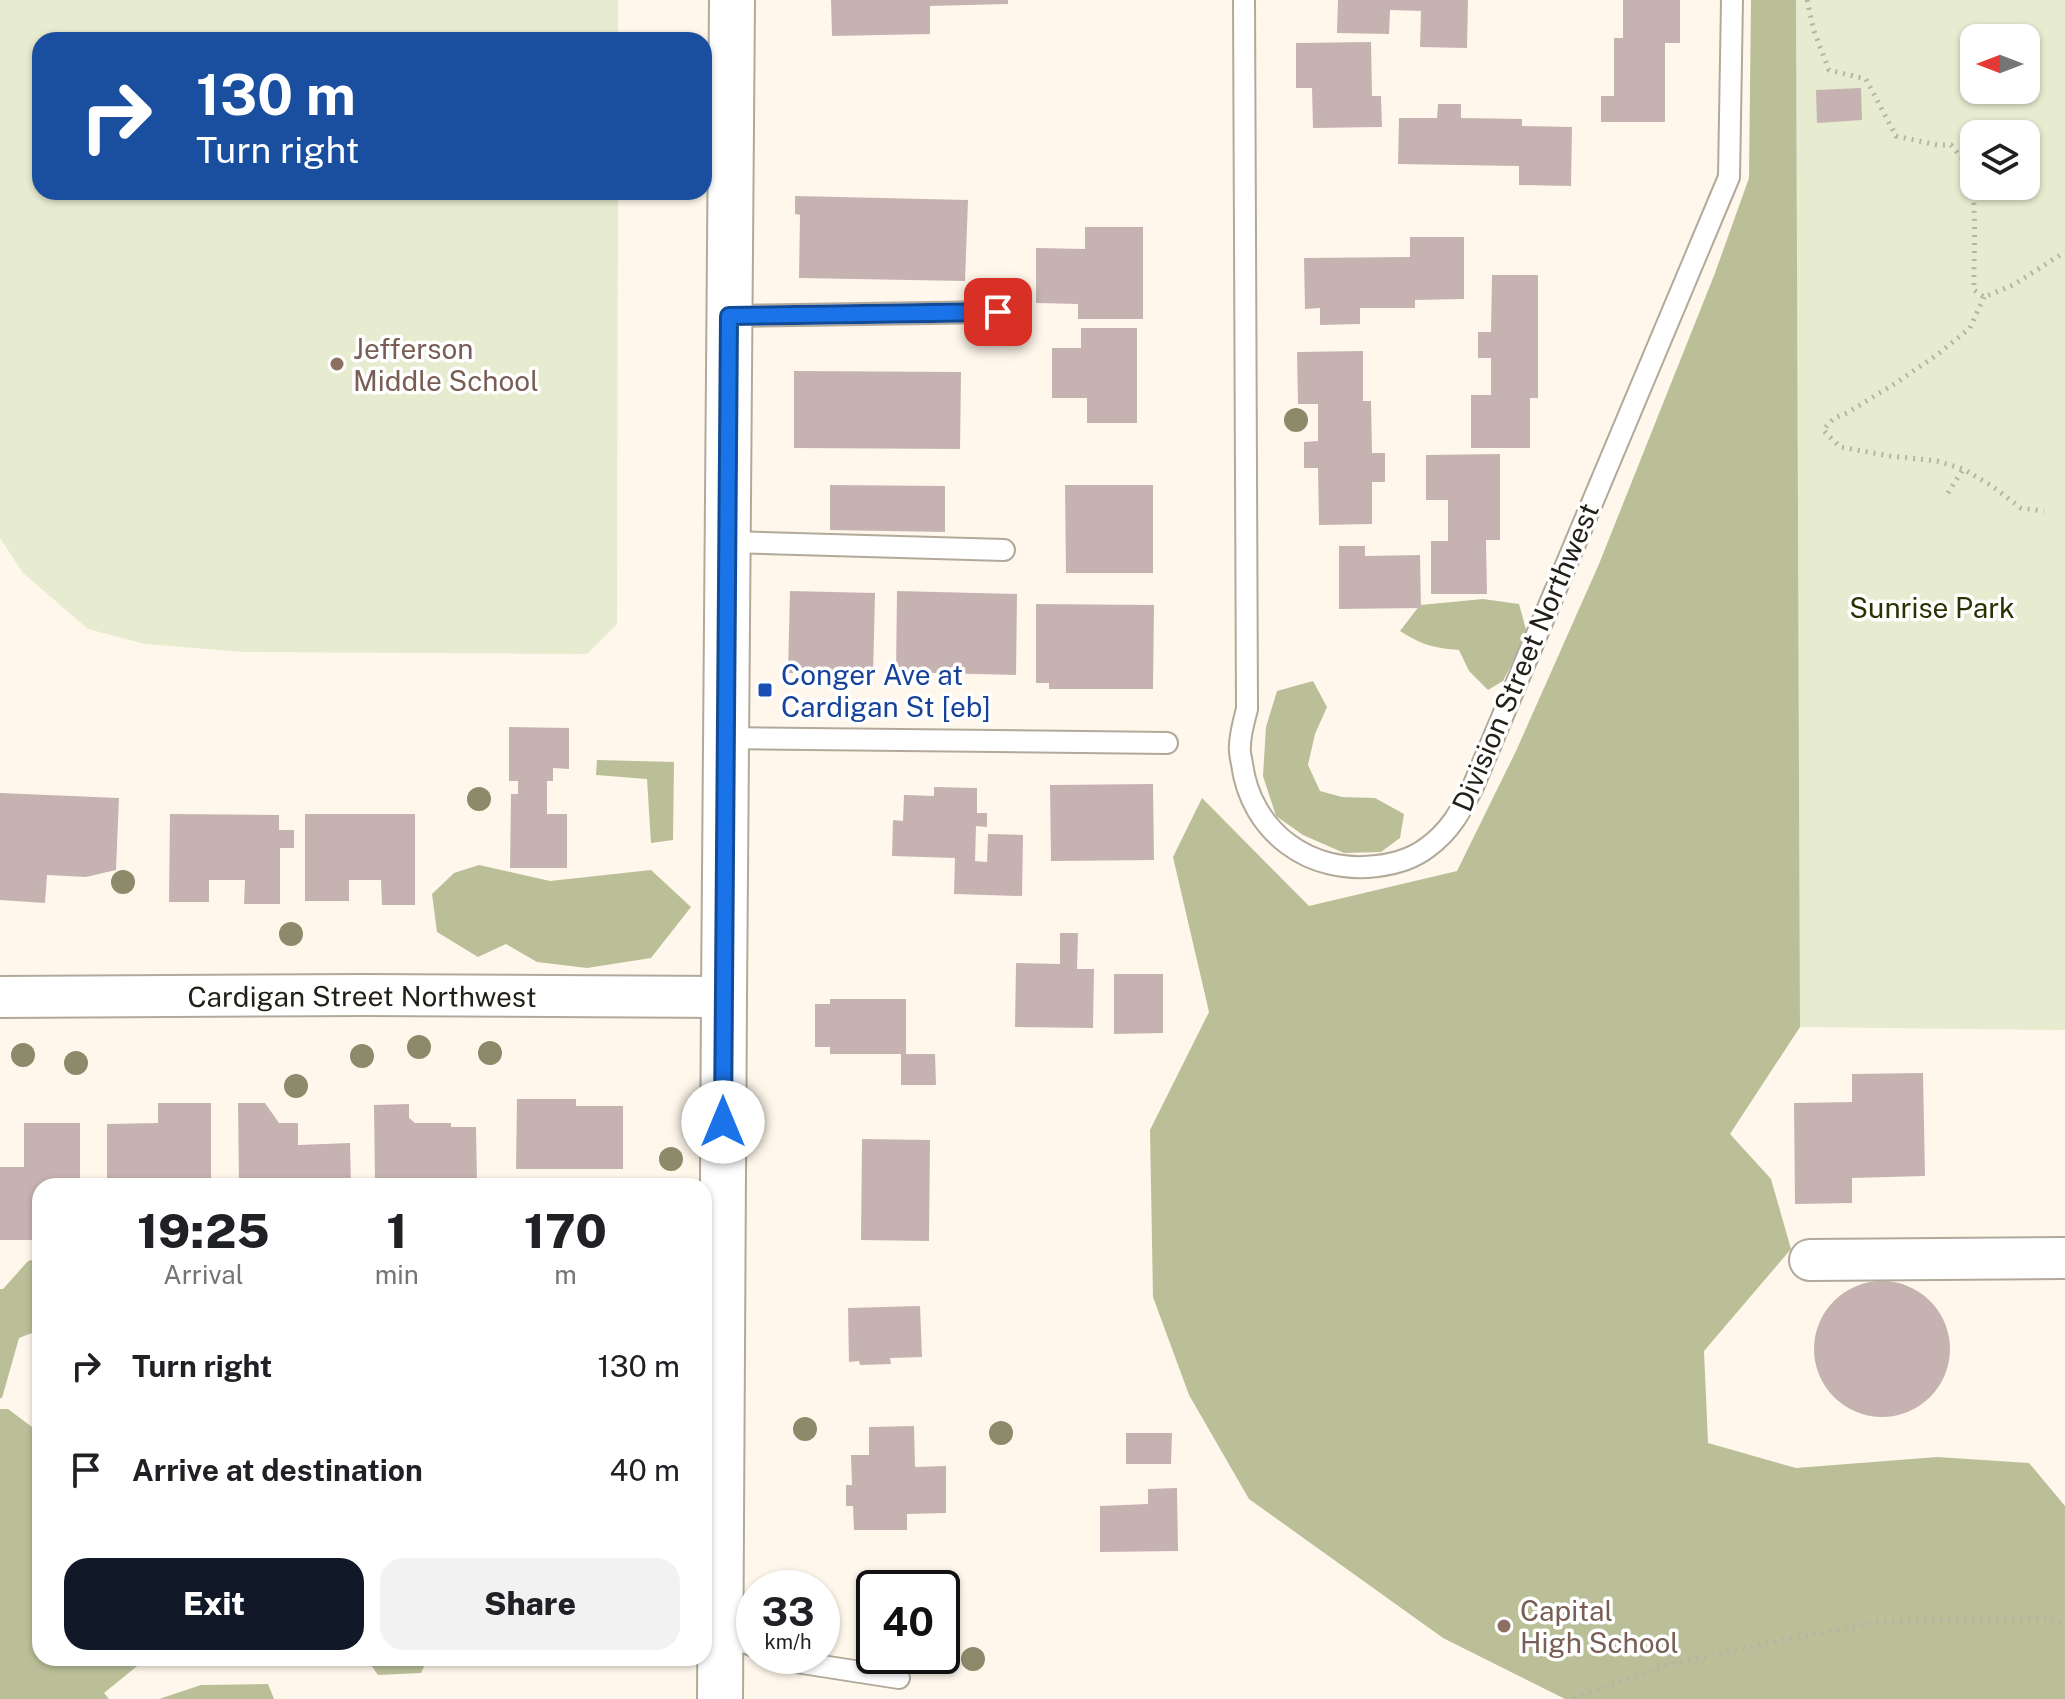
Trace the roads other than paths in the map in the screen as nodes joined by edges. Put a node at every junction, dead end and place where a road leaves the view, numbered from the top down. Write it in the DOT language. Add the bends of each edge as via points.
graph roads {
  1 [pos="732,0"];
  2 [pos="1244,0"];
  3 [pos="1732,0"];
  4 [pos="998,312"];
  5 [pos="729,316"];
  6 [pos="728,542"];
  7 [pos="1004,550"];
  8 [pos="726,738"];
  9 [pos="1167,743"];
  10 [pos="0,997"];
  11 [pos="724,997"];
  12 [pos="2065,1258"];
  13 [pos="1810,1260"];
  14 [pos="713,1465"];
  15 [pos="736,1633"];
  16 [pos="736,1643"];
  17 [pos="840,1669"];
  18 [pos="899,1678"];
  19 [pos="720,1699"];
  1 -- 5 [label="street"];
  2 -- 3 [label="lane, Division Street Northwest" via="1244,783 1261,817 1287,844 1320,862 1356,869 1393,864 1427,848 1455,822 1472,789 1729,177"];
  4 -- 5 [label="lane"];
  5 -- 6 [label="street"];
  6 -- 7 [label="lane"];
  6 -- 8 [label="street"];
  8 -- 9 [label="lane"];
  8 -- 11 [label="street"];
  10 -- 11 [label="street, Cardigan Street Northwest"];
  11 -- 14 [label="street"];
  12 -- 13 [label="street"];
  14 -- 15 [label="street"];
  16 -- 19 [label="street"];
  17 -- 18 [label="lane"];
}
